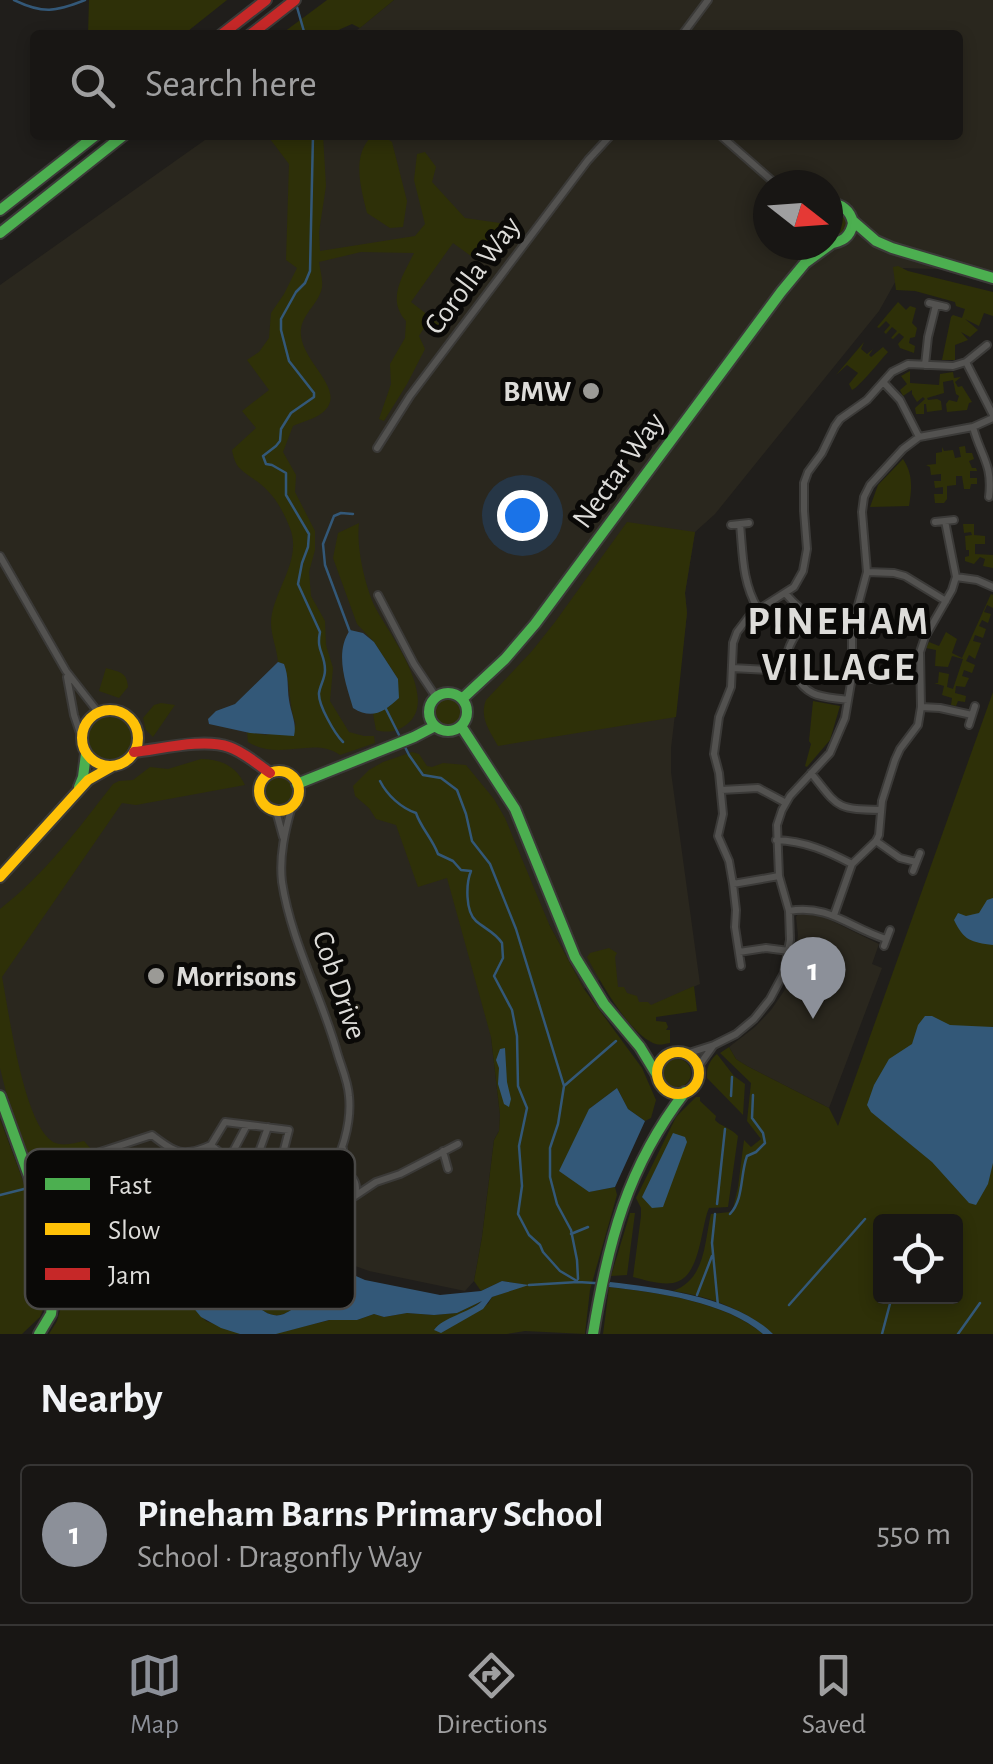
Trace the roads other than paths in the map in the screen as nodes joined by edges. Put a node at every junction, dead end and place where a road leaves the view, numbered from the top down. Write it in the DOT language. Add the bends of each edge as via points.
graph roads {
  1 [pos="266,0"];
  2 [pos="295,0"];
  3 [pos="708,0"];
  4 [pos="227,30"];
  5 [pos="256,30"];
  6 [pos="687,30"];
  7 [pos="90,140"];
  8 [pos="118,140"];
  9 [pos="606,140"];
  10 [pos="726,140"];
  11 [pos="760,170"];
  12 [pos="843,205"];
  13 [pos="0,210"];
  14 [pos="853,220"];
  15 [pos="0,233"];
  16 [pos="843,237"];
  17 [pos="876,241"];
  18 [pos="843,243"];
  19 [pos="808,260"];
  20 [pos="805,262"];
  21 [pos="993,278"];
  22 [pos="946,307"];
  23 [pos="987,345"];
  24 [pos="966,362"];
  25 [pos="926,365"];
  26 [pos="884,383"];
  27 [pos="993,416"];
  28 [pos="972,427"];
  29 [pos="919,437"];
  30 [pos="377,448"];
  31 [pos="980,496"];
  32 [pos="991,498"];
  33 [pos="935,522"];
  34 [pos="740,524"];
  35 [pos="0,556"];
  36 [pos="867,572"];
  37 [pos="956,577"];
  38 [pos="993,587"];
  39 [pos="785,593"];
  40 [pos="378,595"];
  41 [pos="946,601"];
  42 [pos="758,609"];
  43 [pos="808,616"];
  44 [pos="852,628"];
  45 [pos="788,666"];
  46 [pos="732,668"];
  47 [pos="66,670"];
  48 [pos="852,677"];
  49 [pos="919,677"];
  50 [pos="436,698"];
  51 [pos="462,699"];
  52 [pos="848,700"];
  53 [pos="920,706"];
  54 [pos="975,706"];
  55 [pos="98,712"];
  56 [pos="972,715"];
  57 [pos="969,725"];
  58 [pos="435,726"];
  59 [pos="460,726"];
  60 [pos="138,738"];
  61 [pos="82,739"];
  62 [pos="153,747"];
  63 [pos="86,752"];
  64 [pos="134,752"];
  65 [pos="247,758"];
  66 [pos="112,766"];
  67 [pos="270,772"];
  68 [pos="810,773"];
  69 [pos="261,782"];
  70 [pos="297,784"];
  71 [pos="78,790"];
  72 [pos="721,790"];
  73 [pos="786,803"];
  74 [pos="292,806"];
  75 [pos="881,810"];
  76 [pos="276,811"];
  77 [pos="284,838"];
  78 [pos="776,840"];
  79 [pos="876,841"];
  80 [pos="920,853"];
  81 [pos="852,864"];
  82 [pos="779,876"];
  83 [pos="0,877"];
  84 [pos="733,884"];
  85 [pos="788,911"];
  86 [pos="834,915"];
  87 [pos="890,930"];
  88 [pos="789,951"];
  89 [pos="739,952"];
  90 [pos="741,966"];
  91 [pos="714,1046"];
  92 [pos="640,1047"];
  93 [pos="668,1054"];
  94 [pos="686,1054"];
  95 [pos="698,1066"];
  96 [pos="657,1075"];
  97 [pos="665,1089"];
  98 [pos="685,1092"];
  99 [pos="0,1096"];
  100 [pos="664,1118"];
  101 [pos="247,1125"];
  102 [pos="268,1127"];
  103 [pos="458,1144"];
  104 [pos="212,1145"];
  105 [pos="343,1148"];
  106 [pos="110,1149"];
  107 [pos="169,1149"];
  108 [pos="203,1149"];
  109 [pos="216,1149"];
  110 [pos="234,1149"];
  111 [pos="260,1149"];
  112 [pos="284,1149"];
  113 [pos="443,1151"];
  114 [pos="25,1165"];
  115 [pos="448,1169"];
  116 [pos="355,1178"];
  117 [pos="376,1182"];
  118 [pos="355,1184"];
  119 [pos="355,1196"];
  120 [pos="51,1309"];
  121 [pos="39,1334"];
  122 [pos="593,1334"];
  1 -- 4 [label="main road"];
  2 -- 5 [label="main road"];
  3 -- 6 [label="street"];
  7 -- 13 [label="main road"];
  8 -- 15 [label="main road"];
  9 -- 30 [label="street, Corolla Way" via="445,348"];
  10 -- 11 [label="street"];
  12 -- 14 [label="main road"];
  14 -- 16 [label="main road"];
  14 -- 17 [label="main road"];
  17 -- 18 [label="main road"];
  17 -- 21 [label="main road"];
  19 -- 20 [label="main road, Nectar Way"];
  20 -- 51 [label="main road, Nectar Way" via="536,624"];
  22 -- 25 [label="street" via="932,304"];
  23 -- 24 [label="street"];
  24 -- 25 [label="street"];
  24 -- 27 [label="street"];
  25 -- 26 [label="street" via="901,366"];
  26 -- 29 [label="street"];
  26 -- 39 [label="street" via="840,419 808,472 808,548 803,570"];
  27 -- 28 [label="street"];
  28 -- 29 [label="street"];
  28 -- 32 [label="street" via="990,467"];
  29 -- 36 [label="street" via="884,467 864,497"];
  31 -- 32 [label="street"];
  33 -- 37 [label="street" via="950,520"];
  34 -- 42 [label="street" via="745,582"];
  35 -- 47 [label="street"];
  36 -- 41 [label="street" via="905,576"];
  36 -- 44 [label="street"];
  37 -- 38 [label="street"];
  37 -- 41 [label="street"];
  39 -- 42 [label="street"];
  39 -- 43 [label="street"];
  40 -- 50 [label="street"];
  41 -- 49 [label="street" via="925,637"];
  42 -- 46 [label="street" via="737,632"];
  43 -- 44 [label="street"];
  43 -- 45 [label="street" via="790,644"];
  44 -- 48 [label="street"];
  45 -- 46 [label="street"];
  45 -- 52 [label="street" via="806,690"];
  46 -- 72 [label="street" via="714,754"];
  47 -- 55 [label="street"];
  47 -- 61 [label="street"];
  48 -- 49 [label="street"];
  48 -- 52 [label="street"];
  49 -- 53 [label="street"];
  50 -- 51 [label="main road"];
  50 -- 58 [label="main road" via="429,708"];
  51 -- 59 [label="main road" via="467,714"];
  52 -- 68 [label="street" via="837,740"];
  53 -- 56 [label="street"];
  53 -- 75 [label="street" via="918,726 897,754"];
  54 -- 56 [label="street"];
  55 -- 60 [label="main road" via="128,716"];
  55 -- 61 [label="main road"];
  56 -- 57 [label="street"];
  58 -- 59 [label="main road"];
  58 -- 70 [label="main road"];
  59 -- 92 [label="main road" via="514,809 575,957"];
  60 -- 62 [label="main road"];
  60 -- 64 [label="main road"];
  61 -- 63 [label="main road"];
  62 -- 64 [label="main road"];
  62 -- 65 [label="main road" via="215,744"];
  63 -- 66 [label="main road"];
  63 -- 71 [label="main road"];
  64 -- 66 [label="main road"];
  65 -- 67 [label="main road"];
  65 -- 69 [label="main road"];
  66 -- 71 [label="main road"];
  67 -- 69 [label="main road"];
  67 -- 70 [label="main road" via="283,771"];
  68 -- 73 [label="street"];
  68 -- 75 [label="street" via="842,808"];
  69 -- 76 [label="main road" via="260,799"];
  70 -- 74 [label="main road"];
  71 -- 83 [label="main road"];
  72 -- 73 [label="street" via="758,788"];
  72 -- 84 [label="street" via="718,836"];
  73 -- 78 [label="street"];
  74 -- 76 [label="main road"];
  74 -- 77 [label="street, Cob Drive"];
  75 -- 79 [label="street"];
  76 -- 77 [label="street, Cob Drive"];
  77 -- 105 [label="street, Cob Drive" via="282,882 349,1096"];
  78 -- 81 [label="street" via="814,846"];
  78 -- 82 [label="street"];
  79 -- 80 [label="street" via="914,867"];
  79 -- 81 [label="street"];
  81 -- 86 [label="street"];
  82 -- 84 [label="street"];
  82 -- 85 [label="street"];
  84 -- 89 [label="street"];
  85 -- 86 [label="street"];
  85 -- 88 [label="street"];
  86 -- 87 [label="street" via="885,943"];
  88 -- 89 [label="street"];
  88 -- 91 [label="street" via="770,1000 754,1020"];
  89 -- 90 [label="street"];
  91 -- 94 [label="street"];
  91 -- 95 [label="street"];
  92 -- 93 [label="main road"];
  92 -- 96 [label="main road"];
  93 -- 94 [label="main road"];
  93 -- 96 [label="main road"];
  94 -- 95 [label="main road"];
  95 -- 98 [label="main road" via="696,1083"];
  96 -- 97 [label="main road"];
  97 -- 98 [label="main road"];
  97 -- 100 [label="main road"];
  98 -- 100 [label="main road"];
  99 -- 114 [label="main road"];
  100 -- 122 [label="main road" via="631,1183 607,1256"];
  101 -- 102 [label="street"];
  101 -- 104 [label="street" via="225,1122"];
  101 -- 110 [label="street"];
  102 -- 111 [label="street"];
  102 -- 112 [label="street" via="289,1134"];
  103 -- 113 [label="street"];
  104 -- 108 [label="street"];
  104 -- 109 [label="street"];
  106 -- 107 [label="street" via="152,1136"];
  113 -- 115 [label="street"];
  113 -- 117 [label="street"];
  116 -- 117 [label="street"];
  117 -- 119 [label="street"];
  118 -- 119 [label="street"];
  120 -- 121 [label="main road"];
}
